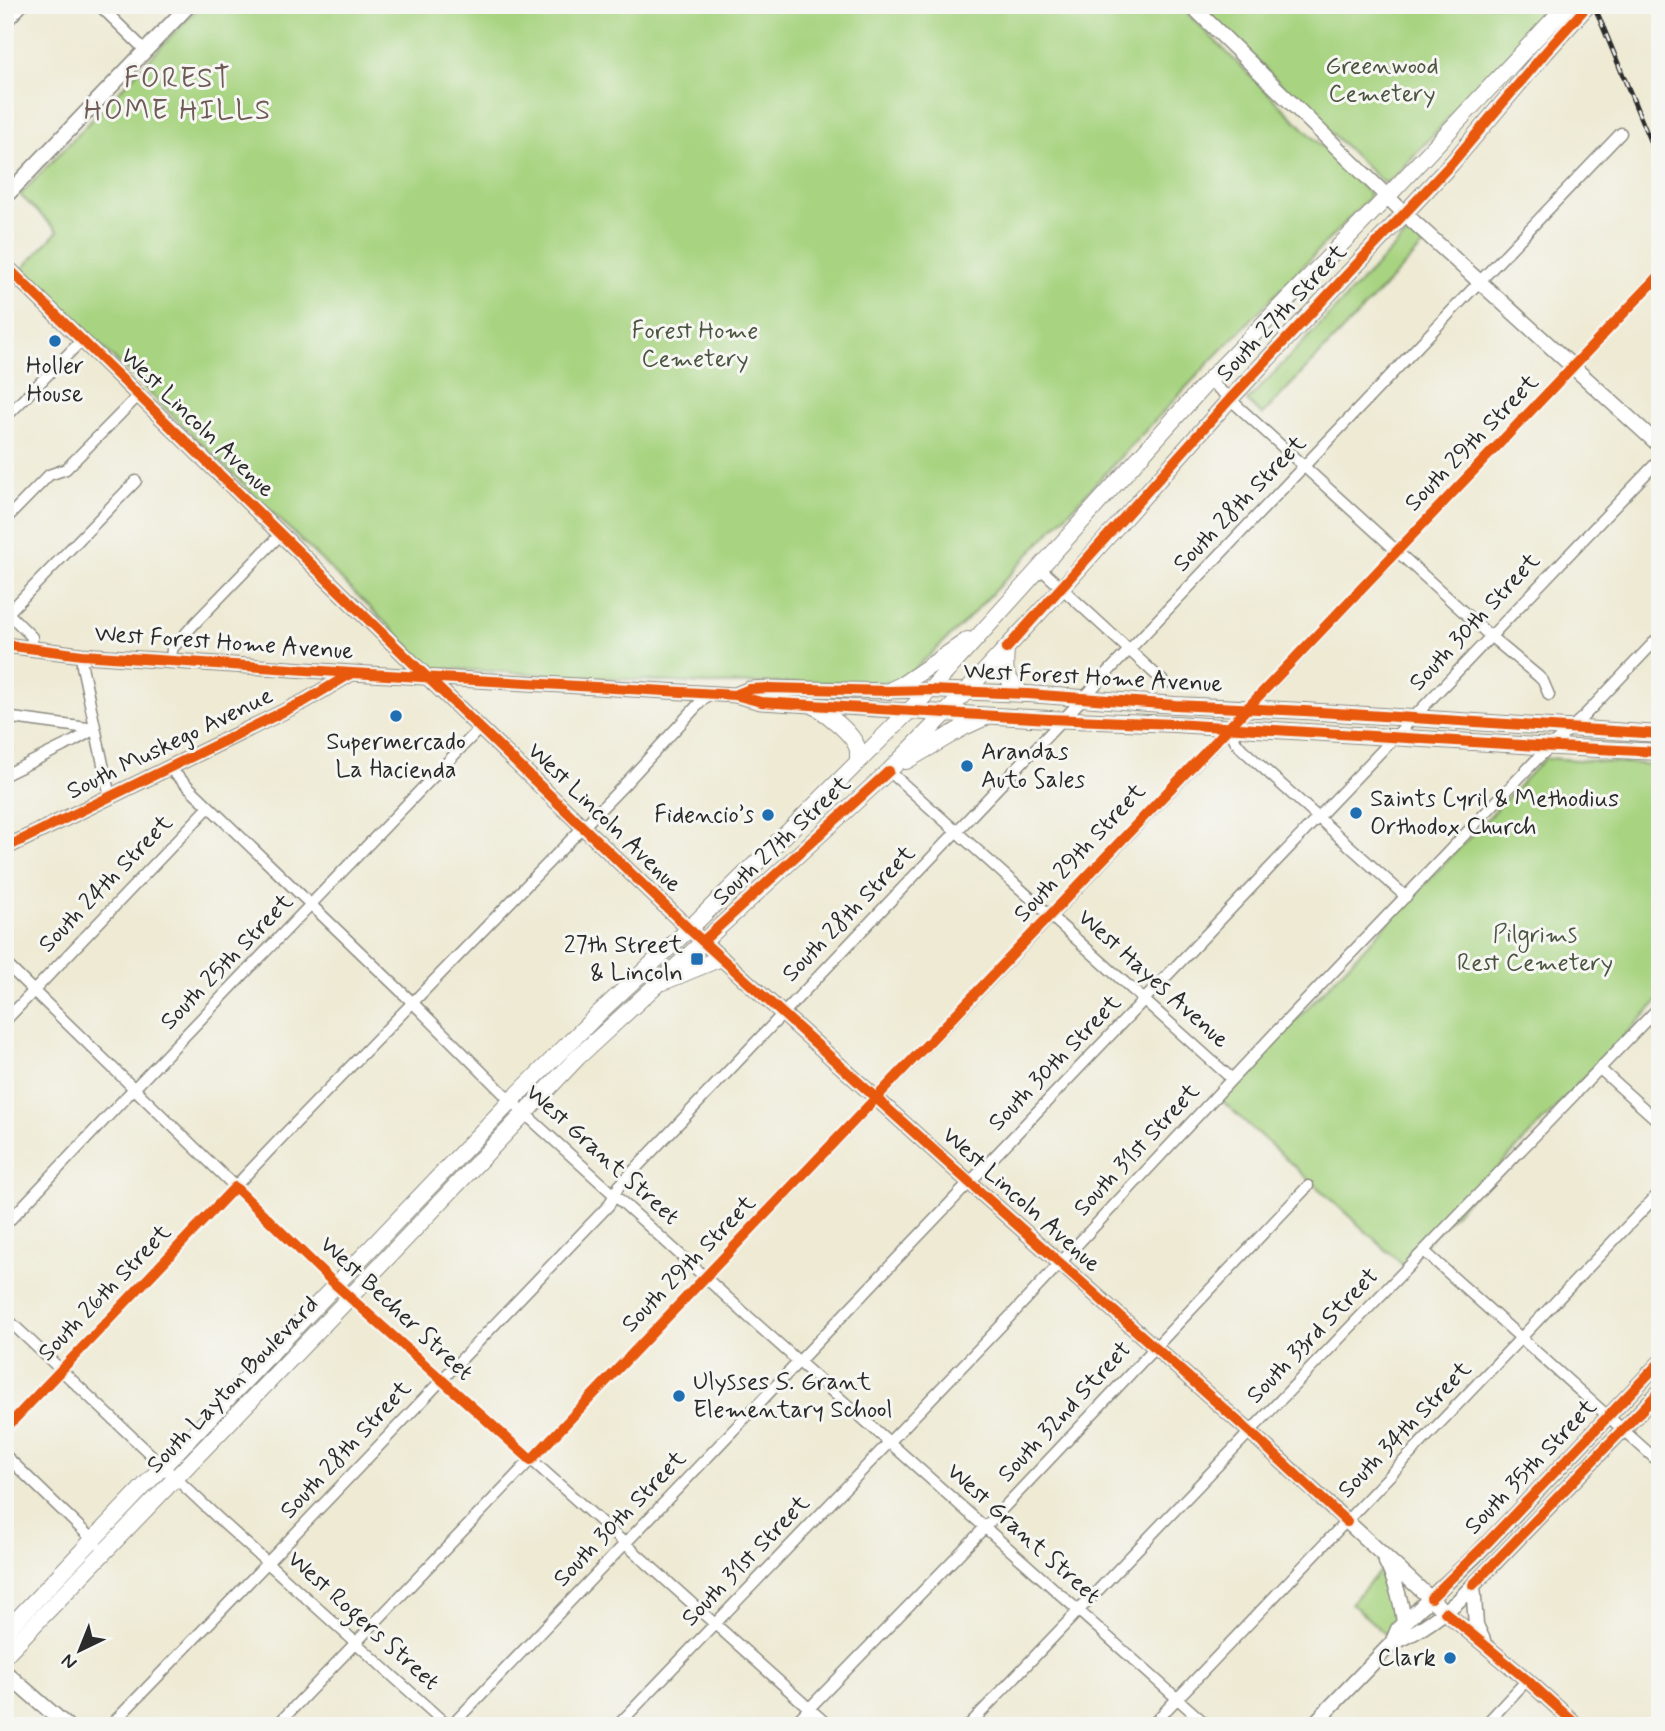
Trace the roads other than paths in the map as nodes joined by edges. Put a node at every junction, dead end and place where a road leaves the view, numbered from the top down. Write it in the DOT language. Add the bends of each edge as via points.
graph roads {
  1 [pos="23,5"];
  2 [pos="99,5"];
  3 [pos="189,5"];
  4 [pos="1191,5"];
  5 [pos="1566,5"];
  6 [pos="1587,7"];
  7 [pos="5,24"];
  8 [pos="146,51"];
  9 [pos="1620,133"];
  10 [pos="5,197"];
  11 [pos="1387,197"];
  12 [pos="1405,214"];
  13 [pos="5,265"];
  14 [pos="1660,275"];
  15 [pos="1479,283"];
  16 [pos="82,340"];
  17 [pos="1573,367"];
  18 [pos="1209,380"];
  19 [pos="139,395"];
  20 [pos="1230,399"];
  21 [pos="5,418"];
  22 [pos="1660,446"];
  23 [pos="1660,458"];
  24 [pos="1304,467"];
  25 [pos="136,481"];
  26 [pos="5,520"];
  27 [pos="281,534"];
  28 [pos="1397,551"];
  29 [pos="1041,569"];
  30 [pos="1062,588"];
  31 [pos="7,612"];
  32 [pos="990,624"];
  33 [pos="1490,636"];
  34 [pos="1660,636"];
  35 [pos="5,645"];
  36 [pos="31,649"];
  37 [pos="1006,649"];
  38 [pos="1129,650"];
  39 [pos="82,654"];
  40 [pos="171,660"];
  41 [pos="296,669"];
  42 [pos="352,673"];
  43 [pos="428,678"];
  44 [pos="1166,683"];
  45 [pos="930,690"];
  46 [pos="889,691"];
  47 [pos="966,691"];
  48 [pos="708,694"];
  49 [pos="1022,694"];
  50 [pos="735,695"];
  51 [pos="1549,695"];
  52 [pos="1085,698"];
  53 [pos="305,701"];
  54 [pos="813,705"];
  55 [pos="1248,708"];
  56 [pos="910,710"];
  57 [pos="947,712"];
  58 [pos="990,715"];
  59 [pos="5,717"];
  60 [pos="1413,718"];
  61 [pos="1065,719"];
  62 [pos="480,728"];
  63 [pos="1229,728"];
  64 [pos="1571,728"];
  65 [pos="95,729"];
  66 [pos="1660,734"];
  67 [pos="1395,737"];
  68 [pos="1550,746"];
  69 [pos="1660,752"];
  70 [pos="858,762"];
  71 [pos="169,768"];
  72 [pos="889,771"];
  73 [pos="5,775"];
  74 [pos="110,797"];
  75 [pos="209,807"];
  76 [pos="1318,818"];
  77 [pos="582,827"];
  78 [pos="957,832"];
  79 [pos="5,848"];
  80 [pos="1406,897"];
  81 [pos="311,905"];
  82 [pos="1051,916"];
  83 [pos="689,929"];
  84 [pos="703,942"];
  85 [pos="721,958"];
  86 [pos="5,963"];
  87 [pos="654,986"];
  88 [pos="34,990"];
  89 [pos="1144,1000"];
  90 [pos="412,1002"];
  91 [pos="1660,1006"];
  92 [pos="783,1014"];
  93 [pos="5,1021"];
  94 [pos="1600,1069"];
  95 [pos="1232,1079"];
  96 [pos="135,1088"];
  97 [pos="876,1098"];
  98 [pos="511,1101"];
  99 [pos="524,1113"];
  100 [pos="1660,1123"];
  101 [pos="970,1183"];
  102 [pos="1308,1186"];
  103 [pos="235,1187"];
  104 [pos="1660,1192"];
  105 [pos="615,1195"];
  106 [pos="5,1225"];
  107 [pos="1424,1251"];
  108 [pos="1060,1263"];
  109 [pos="705,1278"];
  110 [pos="336,1285"];
  111 [pos="350,1297"];
  112 [pos="5,1317"];
  113 [pos="1521,1338"];
  114 [pos="1155,1348"];
  115 [pos="798,1362"];
  116 [pos="1660,1362"];
  117 [pos="61,1370"];
  118 [pos="441,1380"];
  119 [pos="1660,1391"];
  120 [pos="1608,1417"];
  121 [pos="5,1429"];
  122 [pos="1622,1430"];
  123 [pos="1250,1432"];
  124 [pos="889,1442"];
  125 [pos="5,1455"];
  126 [pos="531,1460"];
  127 [pos="1660,1464"];
  128 [pos="169,1472"];
  129 [pos="1347,1522"];
  130 [pos="985,1527"];
  131 [pos="626,1544"];
  132 [pos="99,1546"];
  133 [pos="1382,1555"];
  134 [pos="268,1564"];
  135 [pos="1473,1585"];
  136 [pos="1431,1598"];
  137 [pos="1079,1612"];
  138 [pos="1445,1612"];
  139 [pos="1404,1623"];
  140 [pos="715,1624"];
  141 [pos="5,1632"];
  142 [pos="356,1643"];
  143 [pos="1392,1643"];
  144 [pos="1488,1647"];
  145 [pos="5,1656"];
  146 [pos="5,1672"];
  147 [pos="1527,1680"];
  148 [pos="1177,1699"];
  149 [pos="808,1708"];
  150 [pos="67,1726"];
  151 [pos="110,1726"];
  152 [pos="276,1726"];
  153 [pos="450,1726"];
  154 [pos="617,1726"];
  155 [pos="792,1726"];
  156 [pos="829,1726"];
  157 [pos="968,1726"];
  158 [pos="1151,1726"];
  159 [pos="1208,1726"];
  160 [pos="1312,1726"];
  161 [pos="1484,1726"];
  162 [pos="1578,1726"];
  1 -- 7 [label="street"];
  2 -- 8 [label="street"];
  3 -- 8 [label="main road"];
  4 -- 11 [label="main road"];
  5 -- 11 [label="main road, South 27th Street"];
  6 -- 12 [label="main road, South 27th Street"];
  8 -- 10 [label="main road"];
  9 -- 15 [label="street, South 28th Street"];
  11 -- 12 [label="main road"];
  11 -- 18 [label="main road, South 27th Street"];
  12 -- 15 [label="main road"];
  12 -- 20 [label="main road, South 27th Street"];
  13 -- 16 [label="main road, West Lincoln Avenue"];
  14 -- 17 [label="street, South 29th Street"];
  15 -- 17 [label="main road"];
  15 -- 24 [label="street, South 28th Street"];
  16 -- 19 [label="main road, West Lincoln Avenue"];
  16 -- 21 [label="street"];
  17 -- 22 [label="main road"];
  17 -- 28 [label="street, South 29th Street"];
  18 -- 20 [label="street"];
  18 -- 29 [label="main road, South 27th Street"];
  19 -- 26 [label="street" via="66,469 49,475"];
  19 -- 27 [label="main road, West Lincoln Avenue"];
  20 -- 24 [label="street"];
  20 -- 30 [label="main road, South 27th Street"];
  23 -- 33 [label="street, South 30th Street"];
  24 -- 28 [label="street"];
  24 -- 38 [label="street, South 28th Street"];
  25 -- 31 [label="street"];
  27 -- 40 [label="street" via="172,649"];
  27 -- 43 [label="main road, West Lincoln Avenue"];
  28 -- 33 [label="street"];
  28 -- 55 [label="street, South 29th Street"];
  29 -- 30 [label="street"];
  29 -- 32 [label="main road, South 27th Street"];
  30 -- 37 [label="main road, South 27th Street"];
  30 -- 38 [label="street"];
  31 -- 36 [label="street" via="32,637"];
  32 -- 45 [label="main road, South 27th Street"];
  32 -- 46 [label="main road"];
  33 -- 51 [label="street" via="1543,681"];
  33 -- 60 [label="street, South 30th Street"];
  34 -- 64 [label="street, South 31st Street"];
  35 -- 36 [label="main road, West Forest Home Avenue"];
  36 -- 39 [label="main road, West Forest Home Avenue"];
  37 -- 47 [label="main road, South 27th Street"];
  37 -- 49 [label="main road" via="1006,675"];
  38 -- 44 [label="street"];
  38 -- 52 [label="street, South 28th Street"];
  39 -- 40 [label="main road, West Forest Home Avenue"];
  39 -- 65 [label="street"];
  40 -- 41 [label="main road, West Forest Home Avenue"];
  41 -- 42 [label="main road, West Forest Home Avenue"];
  41 -- 53 [label="main road" via="307,681"];
  42 -- 43 [label="main road, West Forest Home Avenue"];
  42 -- 53 [label="main road, South Muskego Avenue"];
  43 -- 48 [label="main road, West Forest Home Avenue"];
  43 -- 62 [label="main road, West Lincoln Avenue"];
  45 -- 46 [label="main road, West Forest Home Avenue"];
  45 -- 47 [label="main road, West Forest Home Avenue"];
  45 -- 56 [label="main road, South 27th Street"];
  46 -- 50 [label="main road, West Forest Home Avenue" via="770,688"];
  47 -- 49 [label="main road, West Forest Home Avenue"];
  47 -- 57 [label="main road, South 27th Street"];
  48 -- 50 [label="main road, West Forest Home Avenue"];
  48 -- 77 [label="street, South 26th Street"];
  49 -- 52 [label="main road, West Forest Home Avenue"];
  50 -- 54 [label="main road, West Forest Home Avenue" via="761,702"];
  52 -- 55 [label="main road, West Forest Home Avenue"];
  52 -- 61 [label="street, South 28th Street"];
  53 -- 71 [label="main road, South Muskego Avenue"];
  54 -- 56 [label="main road, West Forest Home Avenue"];
  54 -- 70 [label="main road" via="854,740"];
  55 -- 60 [label="main road, West Forest Home Avenue"];
  55 -- 63 [label="street, South 29th Street"];
  56 -- 57 [label="main road, West Forest Home Avenue"];
  56 -- 70 [label="main road, South 27th Street"];
  57 -- 58 [label="main road, West Forest Home Avenue"];
  57 -- 72 [label="main road, South 27th Street"];
  58 -- 61 [label="main road, West Forest Home Avenue"];
  58 -- 72 [label="main road"];
  59 -- 65 [label="street"];
  60 -- 64 [label="main road, West Forest Home Avenue"];
  60 -- 67 [label="street, South 30th Street"];
  61 -- 63 [label="main road, West Forest Home Avenue"];
  61 -- 78 [label="street, South 28th Street"];
  62 -- 77 [label="main road, West Lincoln Avenue"];
  62 -- 81 [label="street, South 25th Street"];
  63 -- 67 [label="main road, West Forest Home Avenue"];
  63 -- 76 [label="street" via="1242,749"];
  63 -- 82 [label="street, South 29th Street"];
  64 -- 66 [label="main road, West Forest Home Avenue"];
  64 -- 68 [label="street, South 31st Street"];
  65 -- 73 [label="street"];
  65 -- 74 [label="street"];
  67 -- 68 [label="main road, West Forest Home Avenue"];
  67 -- 76 [label="street, South 30th Street"];
  68 -- 69 [label="main road, West Forest Home Avenue"];
  68 -- 80 [label="street, South 31st Street"];
  70 -- 83 [label="main road, South 27th Street"];
  71 -- 74 [label="main road, South Muskego Avenue"];
  71 -- 75 [label="street, West Grant Street"];
  72 -- 78 [label="street, West Hayes Avenue"];
  72 -- 84 [label="main road, South 27th Street"];
  74 -- 79 [label="main road, South Muskego Avenue"];
  75 -- 81 [label="street, West Grant Street"];
  75 -- 88 [label="street, South 24th Street"];
  76 -- 80 [label="street"];
  76 -- 89 [label="street, South 30th Street"];
  77 -- 83 [label="main road, West Lincoln Avenue"];
  77 -- 90 [label="street, South 26th Street"];
  78 -- 82 [label="street, West Hayes Avenue"];
  78 -- 92 [label="street, South 28th Street"];
  80 -- 95 [label="street, South 31st Street"];
  81 -- 90 [label="street, West Grant Street"];
  81 -- 96 [label="street, South 25th Street"];
  82 -- 89 [label="street, West Hayes Avenue"];
  82 -- 97 [label="street, South 29th Street"];
  83 -- 84 [label="main road, West Lincoln Avenue"];
  83 -- 98 [label="main road, South Layton Boulevard"];
  84 -- 85 [label="main road, West Lincoln Avenue"];
  84 -- 87 [label="main road, South Layton Boulevard"];
  85 -- 87 [label="main road"];
  85 -- 92 [label="main road, West Lincoln Avenue"];
  86 -- 88 [label="street, West Becher Street"];
  87 -- 99 [label="main road, South Layton Boulevard"];
  88 -- 93 [label="street, South 24th Street"];
  88 -- 96 [label="street, West Becher Street"];
  89 -- 95 [label="street, West Hayes Avenue"];
  89 -- 101 [label="street, South 30th Street"];
  90 -- 98 [label="street, West Grant Street"];
  90 -- 103 [label="street, South 26th Street"];
  91 -- 94 [label="street, South 33rd Street"];
  92 -- 97 [label="main road, West Lincoln Avenue"];
  92 -- 105 [label="street, South 28th Street" via="618,1186"];
  94 -- 100 [label="street"];
  94 -- 107 [label="street, South 33rd Street"];
  95 -- 108 [label="street, South 31st Street"];
  96 -- 103 [label="street, West Becher Street"];
  96 -- 106 [label="street, South 25th Street"];
  97 -- 101 [label="main road, West Lincoln Avenue"];
  97 -- 109 [label="street, South 29th Street"];
  98 -- 99 [label="street, West Grant Street"];
  98 -- 110 [label="main road, South Layton Boulevard"];
  99 -- 105 [label="street, West Grant Street"];
  99 -- 111 [label="main road, South Layton Boulevard"];
  101 -- 108 [label="main road, West Lincoln Avenue"];
  101 -- 115 [label="street, South 30th Street"];
  102 -- 114 [label="street, South 32nd Street"];
  103 -- 110 [label="street, West Becher Street"];
  103 -- 117 [label="street, South 26th Street"];
  104 -- 113 [label="street, South 34th Street"];
  105 -- 109 [label="street, West Grant Street"];
  105 -- 118 [label="street, South 28th Street"];
  107 -- 113 [label="street"];
  107 -- 123 [label="street, South 33rd Street"];
  108 -- 114 [label="main road, West Lincoln Avenue"];
  108 -- 124 [label="street, South 31st Street"];
  109 -- 115 [label="street, West Grant Street"];
  109 -- 126 [label="street, South 29th Street"];
  110 -- 111 [label="street, West Becher Street"];
  110 -- 128 [label="main road, South Layton Boulevard"];
  111 -- 118 [label="street, West Becher Street"];
  111 -- 128 [label="main road, South Layton Boulevard"];
  112 -- 117 [label="street, West Rogers Street"];
  113 -- 120 [label="street"];
  113 -- 129 [label="street, South 34th Street"];
  114 -- 123 [label="main road, West Lincoln Avenue"];
  114 -- 130 [label="street, South 32nd Street"];
  115 -- 124 [label="street, West Grant Street"];
  115 -- 131 [label="street, South 30th Street"];
  116 -- 120 [label="main road, South 35th Street"];
  117 -- 121 [label="street, South 26th Street"];
  117 -- 128 [label="street, West Rogers Street"];
  118 -- 126 [label="street, West Becher Street"];
  118 -- 134 [label="street, South 28th Street"];
  119 -- 122 [label="main road, South 35th Street"];
  120 -- 122 [label="street"];
  120 -- 136 [label="main road, South 35th Street"];
  122 -- 127 [label="street"];
  122 -- 135 [label="main road, South 35th Street"];
  123 -- 129 [label="main road, West Lincoln Avenue"];
  123 -- 137 [label="street, South 33rd Street"];
  124 -- 130 [label="street, West Grant Street"];
  124 -- 140 [label="street, South 31st Street"];
  125 -- 132 [label="street"];
  126 -- 131 [label="street, West Becher Street"];
  126 -- 142 [label="street, South 29th Street"];
  128 -- 132 [label="main road, South Layton Boulevard"];
  128 -- 134 [label="street, West Rogers Street"];
  129 -- 133 [label="main road, West Lincoln Avenue"];
  129 -- 148 [label="street, South 34th Street"];
  130 -- 137 [label="street, West Grant Street"];
  130 -- 149 [label="street, South 32nd Street"];
  131 -- 140 [label="street, West Becher Street"];
  131 -- 153 [label="street, South 30th Street"];
  132 -- 141 [label="main road, South Layton Boulevard"];
  132 -- 145 [label="main road, South Layton Boulevard"];
  133 -- 136 [label="main road, West Lincoln Avenue"];
  133 -- 139 [label="main road" via="1392,1573"];
  134 -- 142 [label="street, West Rogers Street"];
  134 -- 151 [label="street, South 28th Street"];
  135 -- 138 [label="main road, South 35th Street"];
  135 -- 144 [label="main road" via="1476,1625"];
  136 -- 138 [label="main road, West Lincoln Avenue"];
  136 -- 139 [label="main road, South 35th Street"];
  137 -- 148 [label="street, West Grant Street"];
  137 -- 157 [label="street, South 33rd Street"];
  138 -- 143 [label="main road, South 35th Street"];
  138 -- 144 [label="main road, West Lincoln Avenue"];
  139 -- 143 [label="main road, South 35th Street"];
  140 -- 149 [label="street, West Becher Street"];
  140 -- 154 [label="street, South 31st Street"];
  142 -- 152 [label="street, South 29th Street"];
  142 -- 153 [label="street, West Rogers Street"];
  143 -- 160 [label="main road, South 35th Street"];
  144 -- 147 [label="main road, West Lincoln Avenue"];
  146 -- 150 [label="main road"];
  147 -- 161 [label="street"];
  147 -- 162 [label="main road, West Lincoln Avenue"];
  148 -- 158 [label="street, South 34th Street"];
  148 -- 159 [label="street, West Grant Street"];
  149 -- 155 [label="street, South 32nd Street"];
  149 -- 156 [label="street, West Becher Street"];
}
